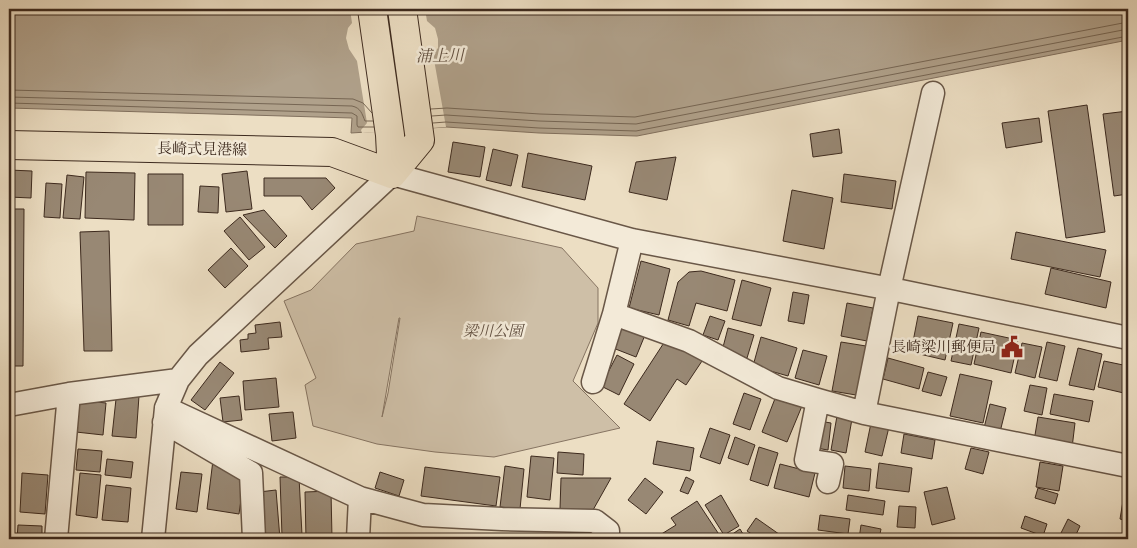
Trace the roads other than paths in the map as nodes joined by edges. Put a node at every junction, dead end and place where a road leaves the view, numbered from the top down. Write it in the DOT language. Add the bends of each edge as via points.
graph roads {
  1 [pos="372,9"];
  2 [pos="402,9"];
  3 [pos="932,93"];
  4 [pos="9,145"];
  5 [pos="392,174"];
  6 [pos="632,240"];
  7 [pos="889,289"];
  8 [pos="614,314"];
  9 [pos="1128,338"];
  10 [pos="178,380"];
  11 [pos="593,382"];
  12 [pos="69,394"];
  13 [pos="818,400"];
  14 [pos="9,405"];
  15 [pos="864,413"];
  16 [pos="165,415"];
  17 [pos="1128,466"];
  18 [pos="828,482"];
  19 [pos="360,498"];
  20 [pos="613,537"];
  21 [pos="56,539"];
  22 [pos="154,539"];
  23 [pos="254,539"];
  24 [pos="358,539"];
  1 -- 5 [label="main road" via="390,134"];
  2 -- 5 [label="main road" via="420,140"];
  3 -- 7 [label="street"];
  4 -- 5 [label="main road, 長崎式見港線" via="332,152"];
  5 -- 6 [label="street"];
  5 -- 10 [label="street" via="198,355"];
  6 -- 7 [label="street"];
  6 -- 8 [label="street"];
  7 -- 9 [label="street"];
  7 -- 15 [label="street"];
  8 -- 11 [label="street"];
  8 -- 13 [label="street" via="689,341 778,388"];
  10 -- 12 [label="street"];
  10 -- 16 [label="street"];
  12 -- 14 [label="street"];
  12 -- 21 [label="street"];
  13 -- 15 [label="street"];
  13 -- 18 [label="street" via="806,460 832,464"];
  15 -- 17 [label="street"];
  16 -- 19 [label="street"];
  16 -- 22 [label="street"];
  16 -- 23 [label="street" via="251,473"];
  19 -- 20 [label="street" via="423,515 595,521"];
  19 -- 24 [label="street"];
}
